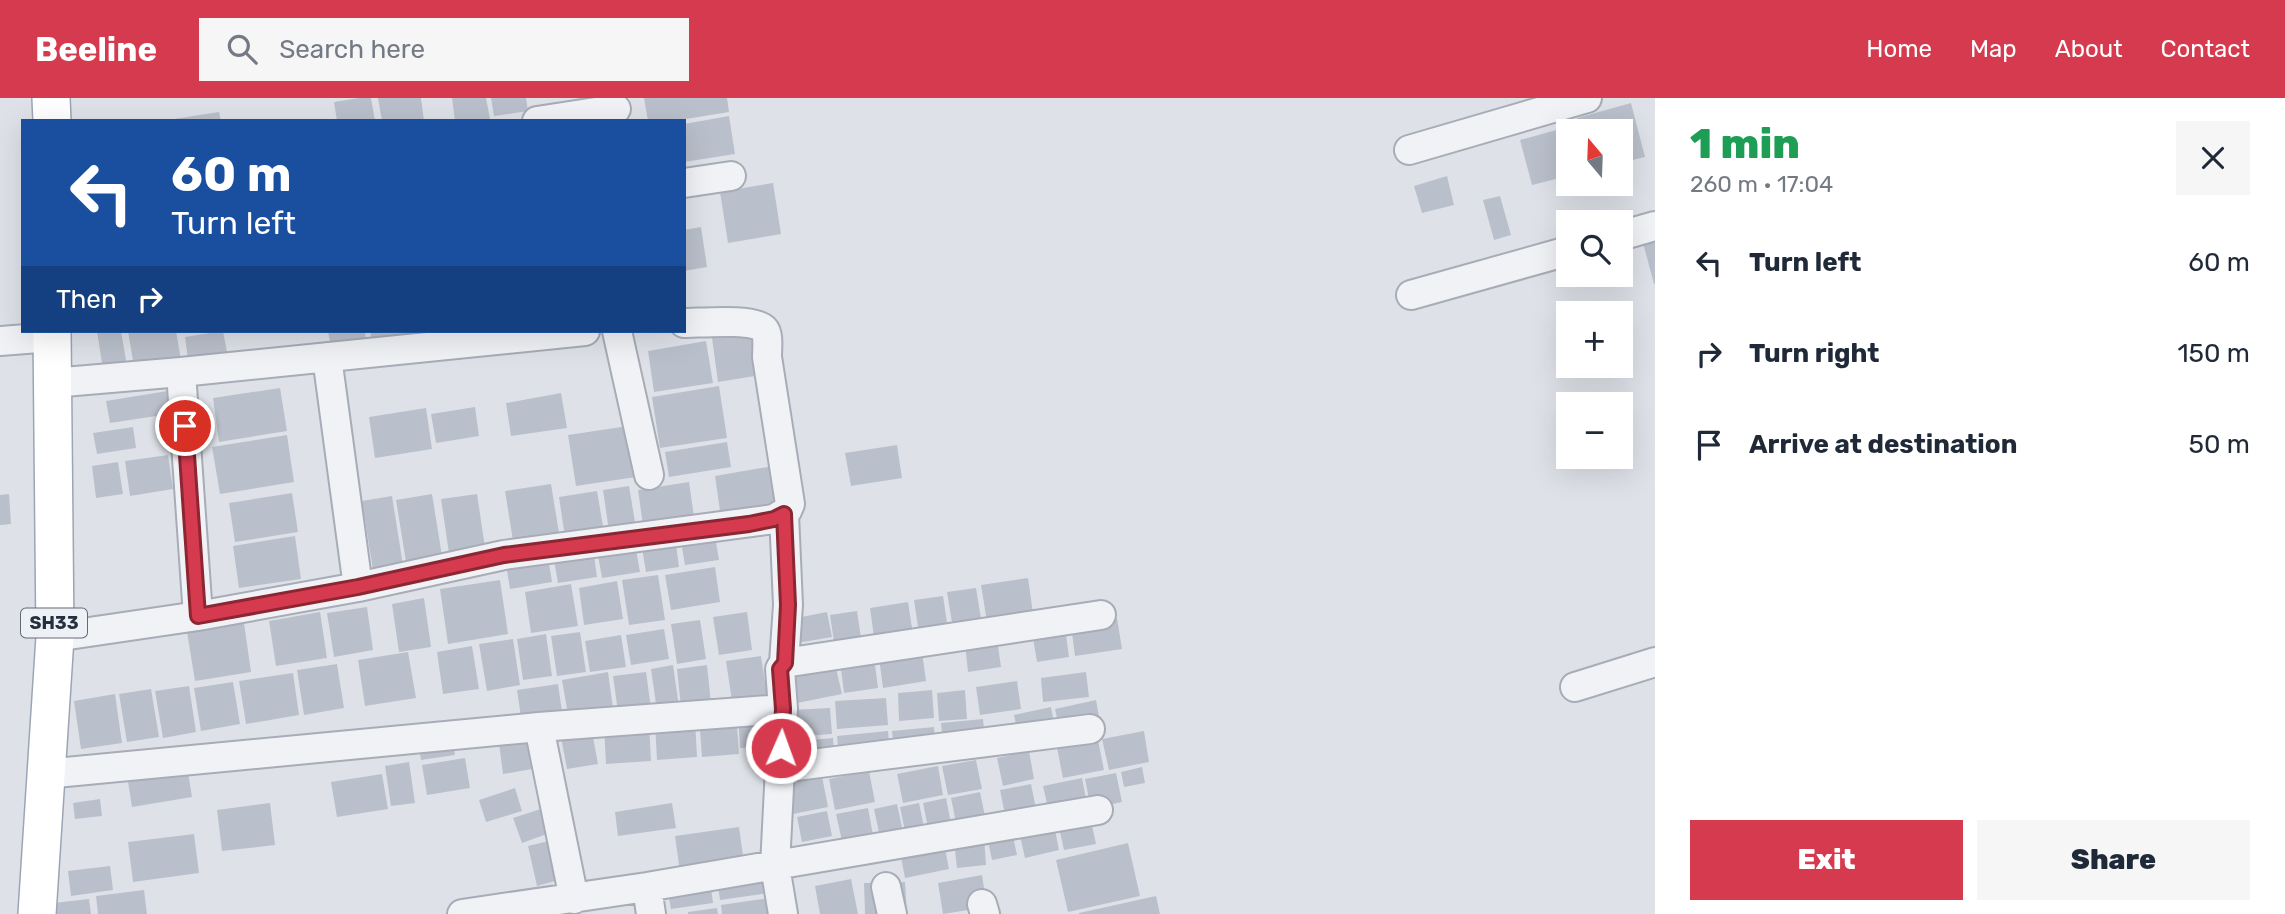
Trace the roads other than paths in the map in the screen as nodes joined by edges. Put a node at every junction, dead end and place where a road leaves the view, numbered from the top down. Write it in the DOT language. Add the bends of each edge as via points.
graph roads {
  1 [pos="51,98"];
  2 [pos="1587,98"];
  3 [pos="616,109"];
  4 [pos="52,119"];
  5 [pos="550,119"];
  6 [pos="1409,150"];
  7 [pos="731,176"];
  8 [pos="686,183"];
  9 [pos="1655,226"];
  10 [pos="1633,232"];
  11 [pos="1556,254"];
  12 [pos="1411,295"];
  13 [pos="686,323"];
  14 [pos="565,333"];
  15 [pos="617,333"];
  16 [pos="52,334"];
  17 [pos="0,341"];
  18 [pos="327,357"];
  19 [pos="181,372"];
  20 [pos="51,383"];
  21 [pos="649,475"];
  22 [pos="784,514"];
  23 [pos="358,587"];
  24 [pos="1101,615"];
  25 [pos="198,616"];
  26 [pos="55,637"];
  27 [pos="785,663"];
  28 [pos="1655,663"];
  29 [pos="1575,687"];
  30 [pos="783,709"];
  31 [pos="539,727"];
  32 [pos="1090,729"];
  33 [pos="780,768"];
  34 [pos="45,774"];
  35 [pos="1098,810"];
  36 [pos="775,866"];
  37 [pos="574,899"];
  38 [pos="649,901"];
  39 [pos="499,912"];
  40 [pos="37,914"];
  41 [pos="462,914"];
  42 [pos="783,914"];
  1 -- 4 [label="main road"];
  2 -- 6 [label="street"];
  3 -- 5 [label="street"];
  7 -- 8 [label="street"];
  9 -- 10 [label="street"];
  11 -- 12 [label="street"];
  13 -- 22 [label="street" via="743,323 761,326 766,332 790,504"];
  14 -- 18 [label="street"];
  15 -- 21 [label="street"];
  16 -- 17 [label="street"];
  16 -- 20 [label="main road, SH33"];
  18 -- 19 [label="street"];
  18 -- 23 [label="street"];
  19 -- 20 [label="street"];
  19 -- 25 [label="street"];
  20 -- 26 [label="main road, SH33"];
  22 -- 23 [label="street" via="749,524 504,555"];
  22 -- 27 [label="street"];
  23 -- 25 [label="street"];
  24 -- 27 [label="street"];
  25 -- 26 [label="street"];
  26 -- 34 [label="main road, SH33"];
  27 -- 30 [label="street" via="780,669"];
  28 -- 29 [label="street"];
  30 -- 31 [label="street"];
  30 -- 33 [label="street"];
  31 -- 34 [label="street"];
  31 -- 37 [label="street"];
  32 -- 33 [label="street"];
  33 -- 36 [label="street"];
  34 -- 40 [label="main road, SH33"];
  35 -- 36 [label="street"];
  36 -- 38 [label="street"];
  36 -- 42 [label="street"];
  37 -- 38 [label="street"];
  37 -- 39 [label="street"];
  39 -- 41 [label="street"];
}
